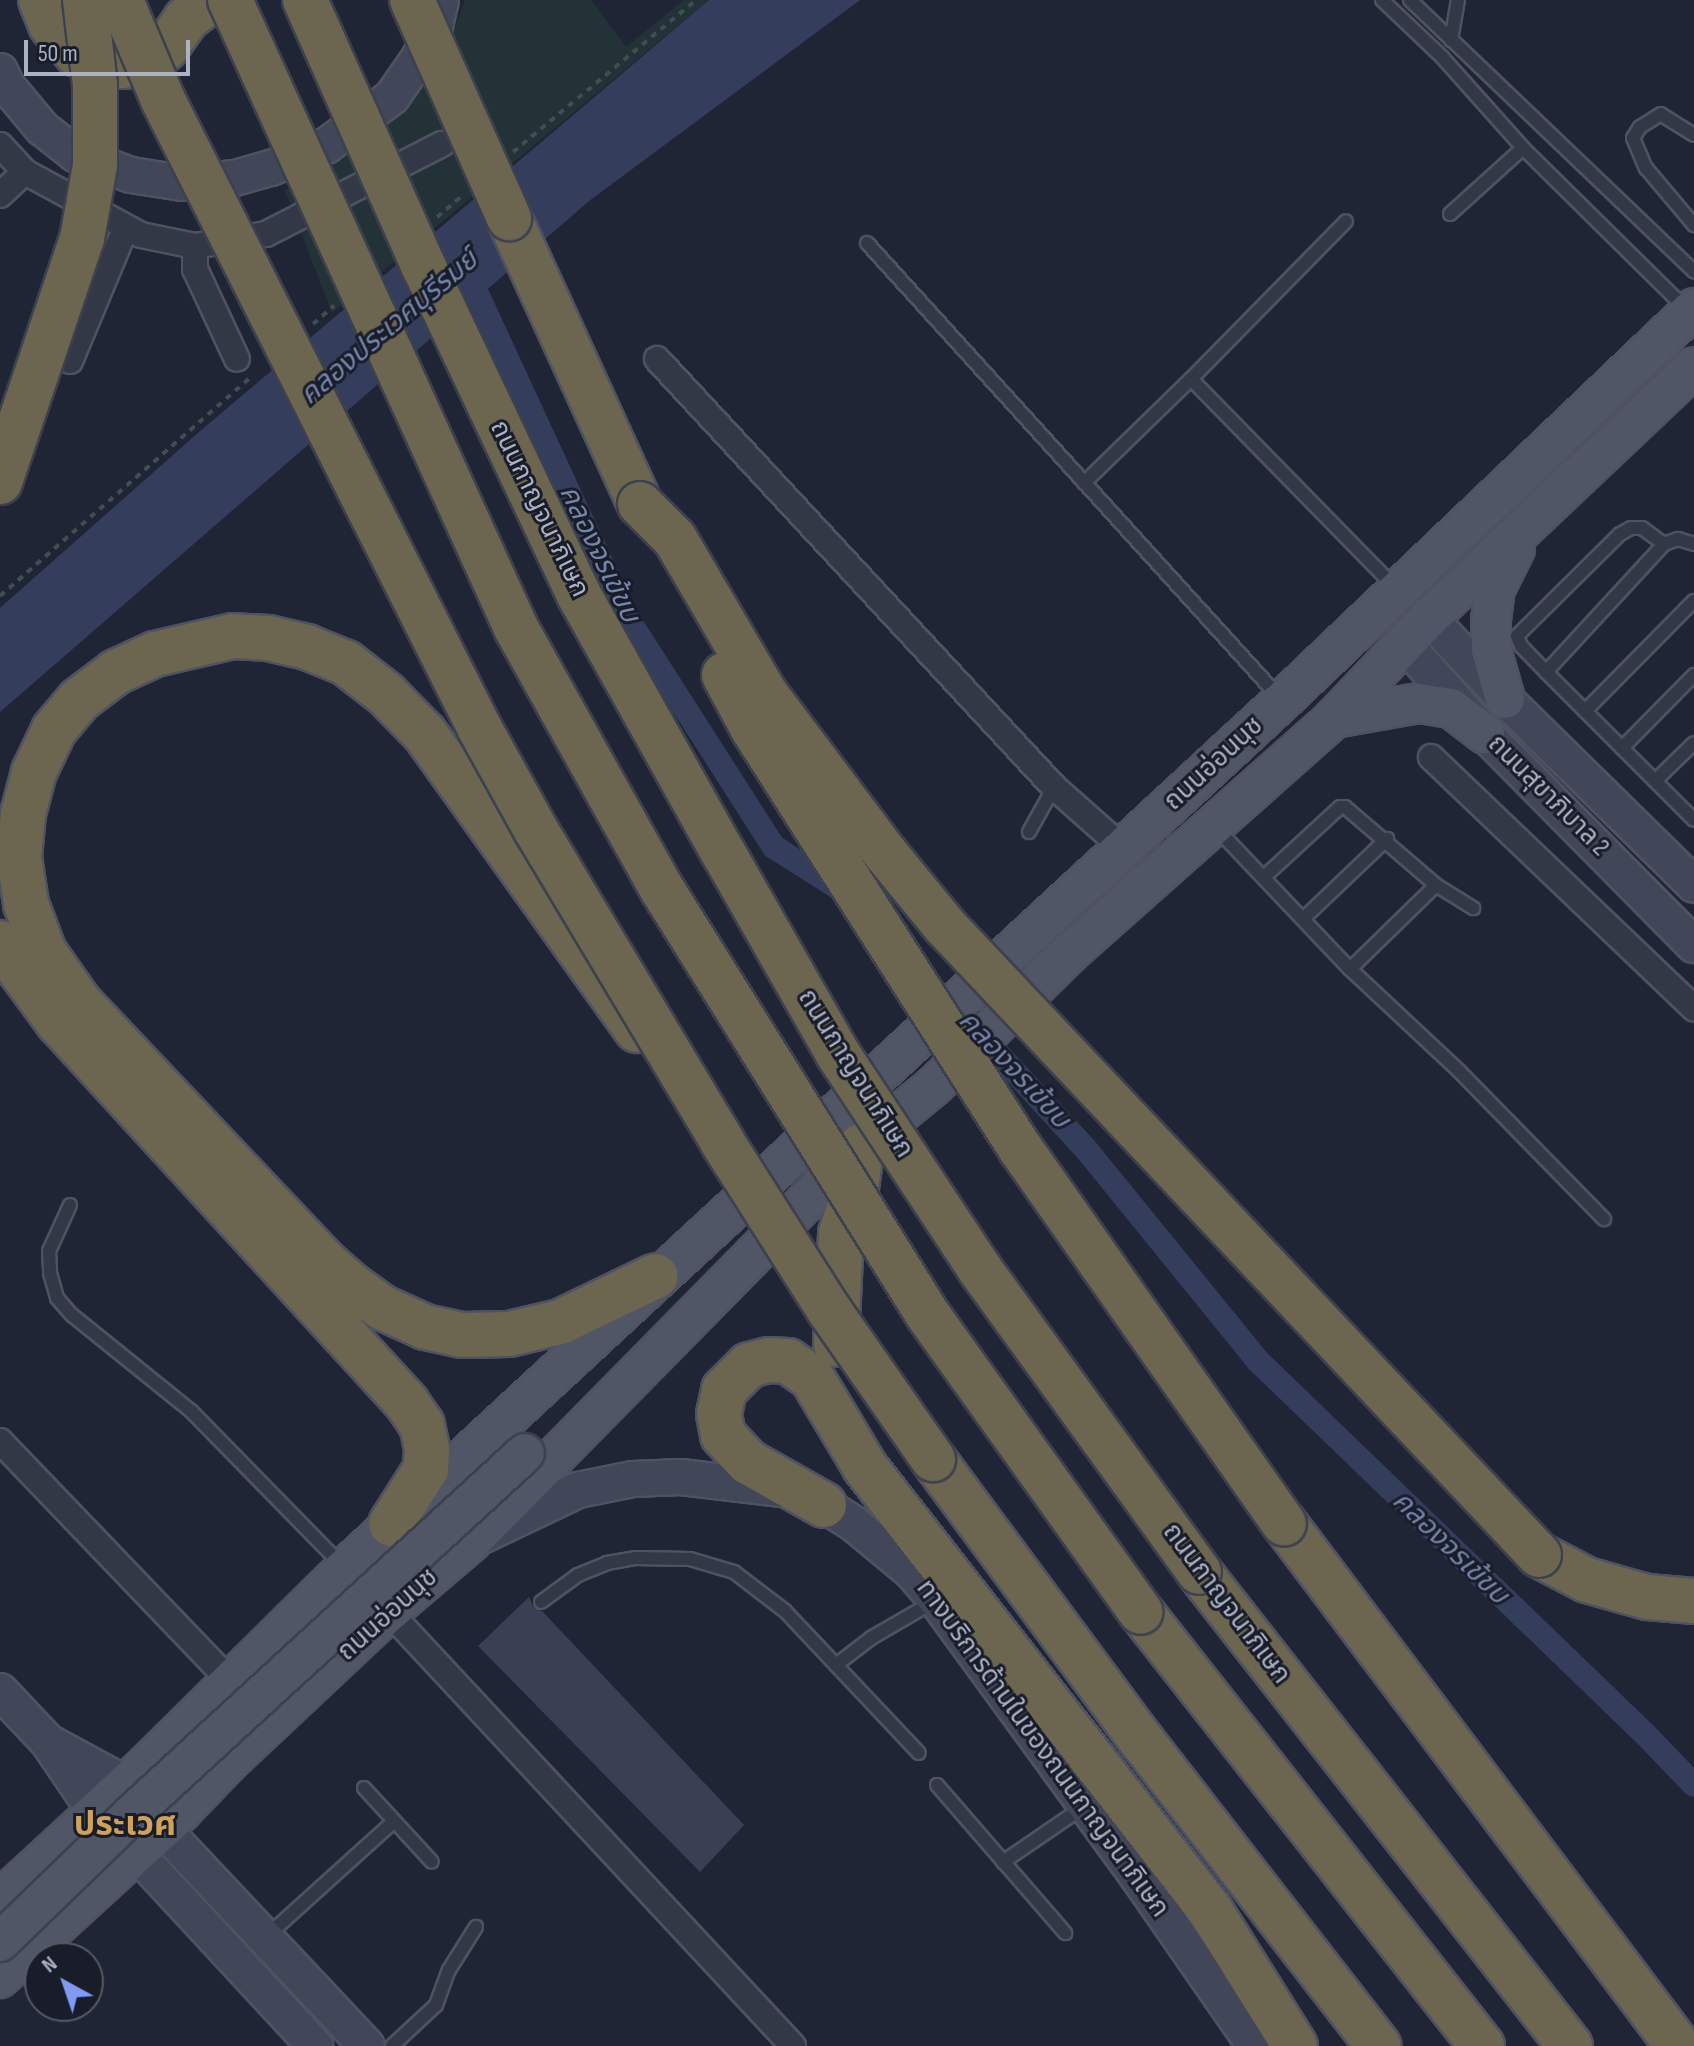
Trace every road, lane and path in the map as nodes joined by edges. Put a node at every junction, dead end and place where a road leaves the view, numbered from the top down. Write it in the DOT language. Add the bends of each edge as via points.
graph roads {
  1 [pos="41,0"];
  2 [pos="85,0"];
  3 [pos="121,0"];
  4 [pos="230,0"];
  5 [pos="305,0"];
  6 [pos="412,0"];
  7 [pos="441,0"];
  8 [pos="1382,0"];
  9 [pos="1410,0"];
  10 [pos="1458,0"];
  11 [pos="192,6"];
  12 [pos="1451,40"];
  13 [pos="0,71"];
  14 [pos="1694,135"];
  15 [pos="442,144"];
  16 [pos="0,145"];
  17 [pos="1523,148"];
  18 [pos="25,172"];
  19 [pos="0,195"];
  20 [pos="1450,214"];
  21 [pos="1346,221"];
  22 [pos="1693,221"];
  23 [pos="126,227"];
  24 [pos="867,243"];
  25 [pos="195,246"];
  26 [pos="1694,271"];
  27 [pos="1692,310"];
  28 [pos="237,359"];
  29 [pos="657,359"];
  30 [pos="70,361"];
  31 [pos="1694,367"];
  32 [pos="1191,379"];
  33 [pos="0,482"];
  34 [pos="1084,483"];
  35 [pos="640,504"];
  36 [pos="1525,528"];
  37 [pos="1664,544"];
  38 [pos="1694,544"];
  39 [pos="1694,601"];
  40 [pos="1386,602"];
  41 [pos="1417,631"];
  42 [pos="1546,672"];
  43 [pos="1694,675"];
  44 [pos="1505,699"];
  45 [pos="1282,701"];
  46 [pos="1585,711"];
  47 [pos="1334,718"];
  48 [pos="1485,734"];
  49 [pos="1694,743"];
  50 [pos="1622,748"];
  51 [pos="1431,757"];
  52 [pos="1655,781"];
  53 [pos="1054,787"];
  54 [pos="1694,819"];
  55 [pos="1215,827"];
  56 [pos="1029,832"];
  57 [pos="1387,839"];
  58 [pos="1123,848"];
  59 [pos="1264,877"];
  60 [pos="1436,885"];
  61 [pos="1694,885"];
  62 [pos="1473,908"];
  63 [pos="1304,918"];
  64 [pos="1694,945"];
  65 [pos="17,950"];
  66 [pos="1350,969"];
  67 [pos="1694,1008"];
  68 [pos="723,1143"];
  69 [pos="862,1145"];
  70 [pos="70,1205"];
  71 [pos="1604,1219"];
  72 [pos="766,1242"];
  73 [pos="673,1288"];
  74 [pos="847,1438"];
  75 [pos="0,1441"];
  76 [pos="824,1505"];
  77 [pos="391,1524"];
  78 [pos="471,1542"];
  79 [pos="345,1568"];
  80 [pos="936,1600"];
  81 [pos="1694,1601"];
  82 [pos="541,1602"];
  83 [pos="389,1612"];
  84 [pos="836,1665"];
  85 [pos="229,1680"];
  86 [pos="0,1691"];
  87 [pos="191,1719"];
  88 [pos="919,1753"];
  89 [pos="228,1763"];
  90 [pos="937,1785"];
  91 [pos="364,1788"];
  92 [pos="110,1798"];
  93 [pos="1085,1806"];
  94 [pos="393,1822"];
  95 [pos="149,1841"];
  96 [pos="432,1862"];
  97 [pos="1003,1862"];
  98 [pos="12,1889"];
  99 [pos="64,1920"];
  100 [pos="476,1927"];
  101 [pos="1065,1933"];
  102 [pos="265,1938"];
  103 [pos="0,1942"];
  104 [pos="0,1978"];
  105 [pos="315,2046"];
  106 [pos="367,2046"];
  107 [pos="392,2046"];
  108 [pos="793,2046"];
  109 [pos="1255,2046"];
  110 [pos="1295,2046"];
  111 [pos="1379,2046"];
  112 [pos="1482,2046"];
  113 [pos="1570,2046"];
  114 [pos="1678,2046"];
  1 -- 11 [label="highway" via="51,25 77,54 120,66 143,64 166,48"];
  2 -- 33 [label="highway, bridge" via="95,85 95,149 82,239"];
  3 -- 68 [label="highway, bridge" via="163,100 480,729 642,1013"];
  4 -- 112 [label="highway, bridge" via="516,628 662,889 928,1315 1141,1612"];
  5 -- 113 [label="highway, ถนนกาญจนาภิเษก, bridge" via="579,595 838,1054 979,1268 1199,1572"];
  6 -- 35 [label="highway, bridge"];
  7 -- 13 [label="main road" via="419,58 384,104 326,146 235,178 182,183 131,175 75,154 42,128"];
  8 -- 17 [label="lane" via="1442,57"];
  9 -- 12 [label="lane"];
  10 -- 12 [label="lane"];
  12 -- 26 [label="lane"];
  14 -- 22 [label="lane" via="1661,114 1633,138 1646,168"];
  15 -- 25 [label="street" via="266,234"];
  16 -- 18 [label="street"];
  17 -- 20 [label="lane"];
  17 -- 27 [label="lane"];
  18 -- 19 [label="street"];
  18 -- 23 [label="street"];
  21 -- 32 [label="lane"];
  23 -- 25 [label="street"];
  23 -- 30 [label="street"];
  24 -- 34 [label="lane"];
  25 -- 28 [label="street" via="195,269"];
  27 -- 40 [label="main road, ถนนอ่อนนุช"];
  29 -- 53 [label="street"];
  31 -- 36 [label="main road, ถนนอ่อนนุช"];
  32 -- 34 [label="lane"];
  32 -- 40 [label="lane"];
  34 -- 45 [label="lane"];
  35 -- 81 [label="highway, bridge" via="675,539 765,693 945,926 1539,1555 1587,1580 1647,1597"];
  35 -- 114 [label="highway, bridge" via="753,729 1020,1148 1284,1523"];
  36 -- 41 [label="main road, ถนนอ่อนนุช"];
  36 -- 44 [label="main road" via="1493,604 1491,650"];
  37 -- 38 [label="lane" via="1678,539"];
  37 -- 42 [label="lane"];
  37 -- 42 [label="lane" via="1642,528 1620,534 1522,628 1517,636 1521,646"];
  39 -- 46 [label="lane"];
  40 -- 41 [label="main road"];
  40 -- 45 [label="main road, ถนนอ่อนนุช"];
  41 -- 44 [label="main road, ถนนสุขาภิบาล 2"];
  41 -- 47 [label="main road, ถนนอ่อนนุช"];
  41 -- 48 [label="main road, ถนนสุขาภิบาล 2"];
  42 -- 46 [label="lane"];
  43 -- 50 [label="lane"];
  44 -- 61 [label="main road, ถนนสุขาภิบาล 2"];
  45 -- 58 [label="main road, ถนนอ่อนนุช"];
  46 -- 50 [label="lane"];
  47 -- 48 [label="main road" via="1419,703 1451,708"];
  47 -- 55 [label="main road, ถนนอ่อนนุช"];
  48 -- 64 [label="main road, ถนนสุขาภิบาล 2"];
  49 -- 52 [label="lane"];
  50 -- 52 [label="lane"];
  51 -- 67 [label="street"];
  52 -- 54 [label="lane"];
  53 -- 56 [label="lane"];
  53 -- 58 [label="street"];
  55 -- 59 [label="lane"];
  55 -- 69 [label="main road, ถนนอ่อนนุช, bridge" via="1072,951 935,1085"];
  57 -- 59 [label="lane" via="1352,810 1340,807"];
  57 -- 60 [label="lane"];
  57 -- 63 [label="lane"];
  58 -- 73 [label="main road, ถนนอ่อนนุช, bridge" via="729,1213"];
  59 -- 63 [label="lane"];
  60 -- 62 [label="lane"];
  60 -- 66 [label="lane"];
  63 -- 66 [label="lane"];
  65 -- 68 [label="highway, bridge" via="26,904 19,857 23,814 34,772 54,730 79,700 116,672 196,642 233,636 307,647 346,663 424,733"];
  65 -- 73 [label="highway" via="79,1002 327,1264 381,1307 425,1327 462,1335 509,1334"];
  65 -- 77 [label="highway" via="58,1022 422,1425 426,1469"];
  66 -- 71 [label="lane"];
  68 -- 111 [label="highway, bridge" via="877,1380 1142,1741"];
  69 -- 72 [label="main road, ถนนอ่อนนุช"];
  69 -- 74 [label="highway" via="856,1188 841,1233 836,1322"];
  70 -- 79 [label="lane" via="49,1251 57,1298 191,1411"];
  72 -- 73 [label="main road, ถนนอ่อนนุช"];
  72 -- 78 [label="main road, ถนนอ่อนนุช"];
  73 -- 77 [label="main road, ถนนอ่อนนุช"];
  73 -- 103 [label="main road, ถนนอ่อนนุช, bridge" via="525,1453"];
  74 -- 76 [label="highway" via="819,1388 797,1364 759,1361 724,1390 719,1414 729,1445 748,1462"];
  74 -- 110 [label="highway" via="1210,1910"];
  75 -- 85 [label="street"];
  76 -- 78 [label="main road, ทางบริการด้านในของถนนกาญจนาภิเษก" via="751,1483 633,1479 578,1490"];
  76 -- 80 [label="main road, ทางบริการด้านในของถนนกาญจนาภิเษก" via="881,1544"];
  77 -- 79 [label="main road, ถนนอ่อนนุช"];
  78 -- 83 [label="main road, ถนนอ่อนนุช"];
  79 -- 85 [label="main road, ถนนอ่อนนุช"];
  80 -- 84 [label="lane"];
  80 -- 93 [label="main road, ทางบริการด้านในของถนนกาญจนาภิเษก"];
  82 -- 84 [label="lane" via="578,1575 607,1563 690,1559 734,1572 756,1586"];
  83 -- 89 [label="main road, ถนนอ่อนนุช"];
  83 -- 108 [label="street"];
  84 -- 88 [label="lane"];
  85 -- 87 [label="main road, ถนนอ่อนนุช"];
  86 -- 92 [label="main road" via="48,1742 115,1778"];
  87 -- 89 [label="main road" via="183,1748 193,1766 214,1770"];
  87 -- 92 [label="main road, ถนนอ่อนนุช"];
  89 -- 95 [label="main road, ถนนอ่อนนุช"];
  90 -- 97 [label="lane"];
  91 -- 94 [label="lane"];
  92 -- 95 [label="main road"];
  92 -- 98 [label="main road, ถนนอ่อนนุช"];
  93 -- 97 [label="lane"];
  93 -- 109 [label="main road, ทางบริการด้านในของถนนกาญจนาภิเษก"];
  94 -- 96 [label="lane"];
  94 -- 102 [label="lane"];
  95 -- 99 [label="main road, ถนนอ่อนนุช"];
  95 -- 102 [label="main road"];
  95 -- 105 [label="main road"];
  97 -- 101 [label="lane"];
  98 -- 99 [label="main road" via="44,1874 66,1879 75,1897"];
  99 -- 104 [label="main road, ถนนอ่อนนุช"];
  100 -- 107 [label="lane" via="449,1970 436,2005"];
  102 -- 106 [label="main road"];
}
